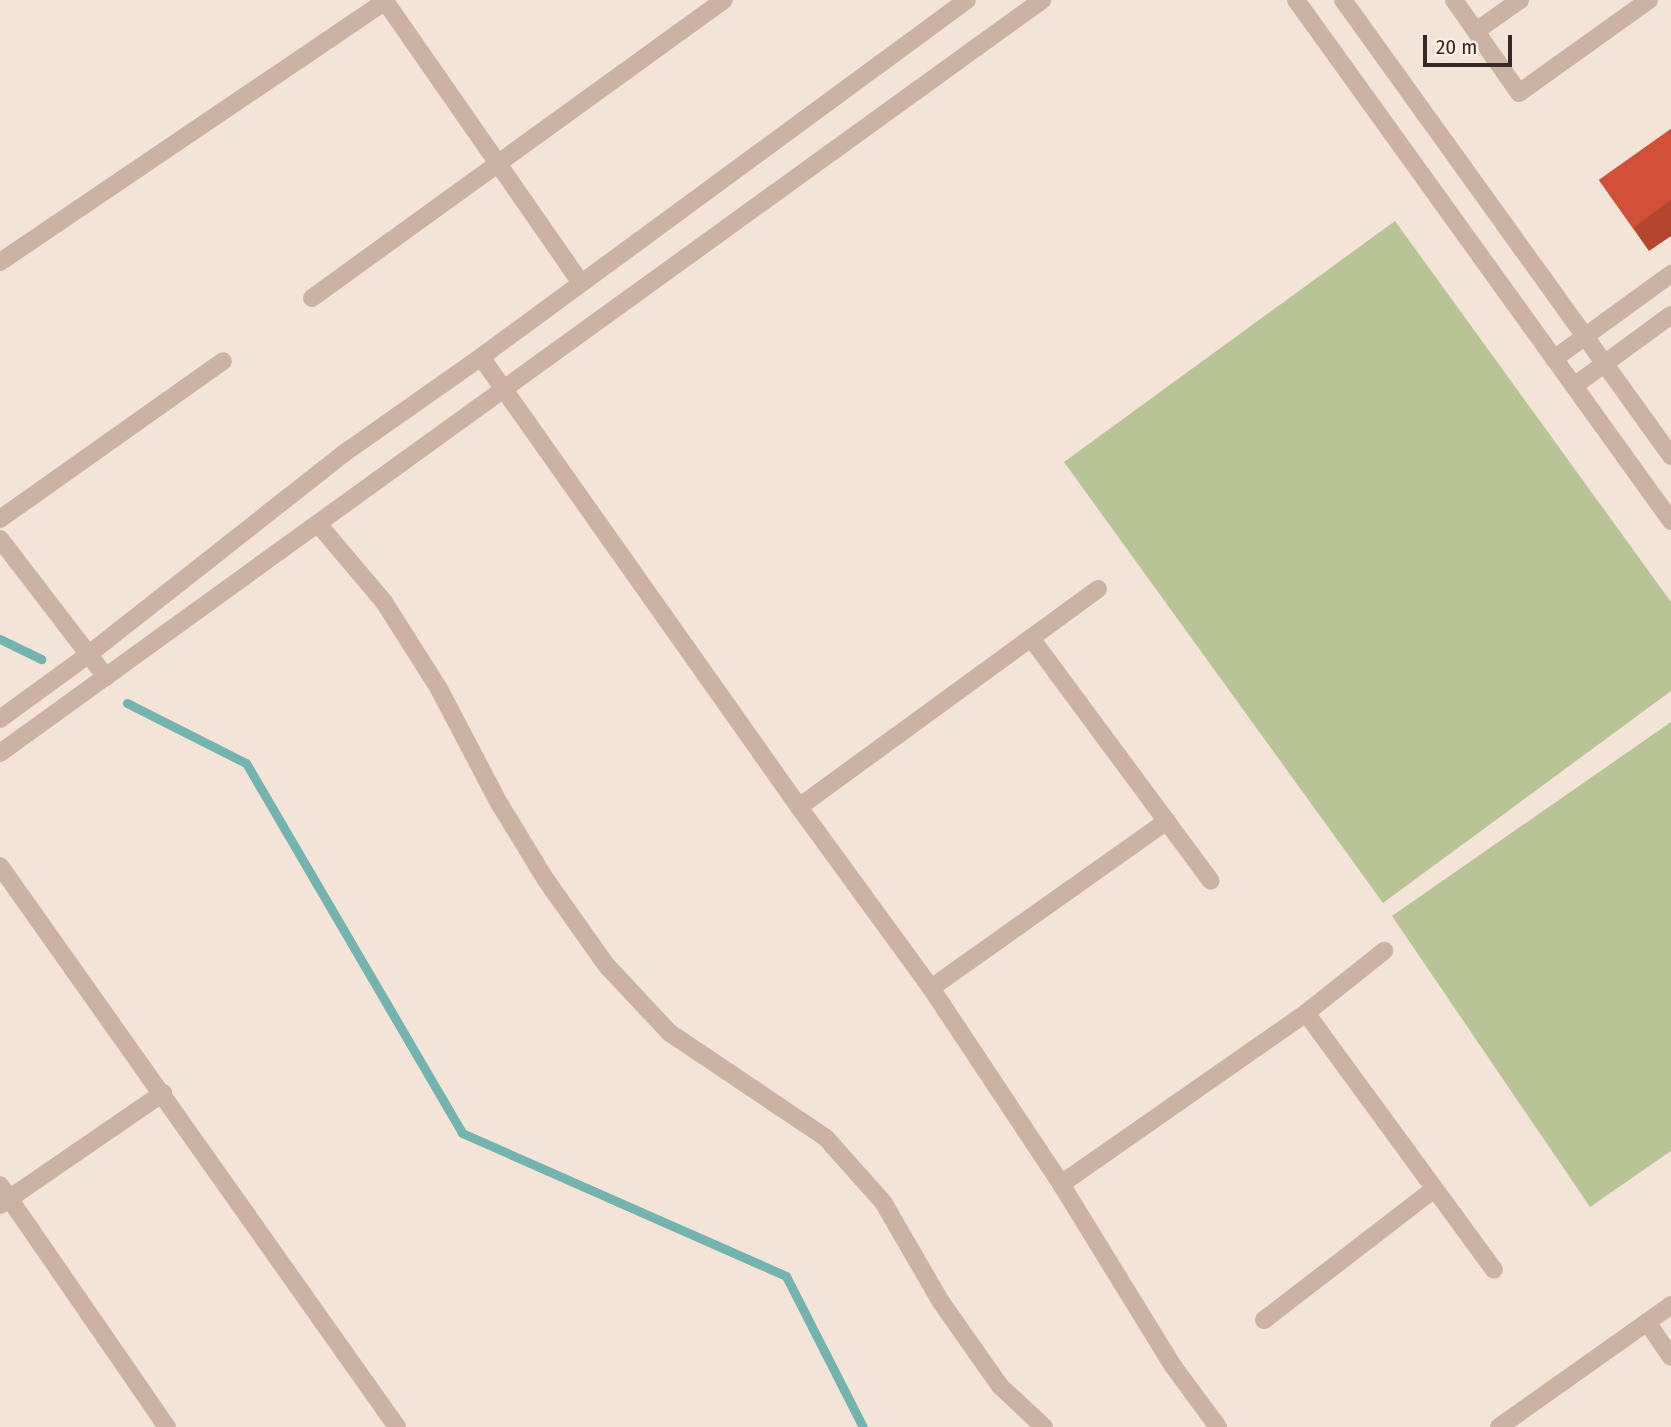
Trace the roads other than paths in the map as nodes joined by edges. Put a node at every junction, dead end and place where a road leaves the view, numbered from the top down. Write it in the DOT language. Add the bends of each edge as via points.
graph roads {
  1 [pos="385,0"];
  2 [pos="724,0"];
  3 [pos="967,0"];
  4 [pos="1042,0"];
  5 [pos="1296,0"];
  6 [pos="1342,0"];
  7 [pos="1454,0"];
  8 [pos="1520,0"];
  9 [pos="1649,0"];
  10 [pos="1476,31"];
  11 [pos="497,163"];
  12 [pos="0,262"];
  13 [pos="1671,274"];
  14 [pos="581,283"];
  15 [pos="312,298"];
  16 [pos="1671,315"];
  17 [pos="1585,337"];
  18 [pos="481,357"];
  19 [pos="1554,359"];
  20 [pos="223,361"];
  21 [pos="1604,364"];
  22 [pos="1574,386"];
  23 [pos="503,389"];
  24 [pos="1671,456"];
  25 [pos="0,519"];
  26 [pos="1671,521"];
  27 [pos="319,525"];
  28 [pos="0,539"];
  29 [pos="1098,589"];
  30 [pos="1031,638"];
  31 [pos="89,653"];
  32 [pos="106,677"];
  33 [pos="0,719"];
  34 [pos="0,753"];
  35 [pos="799,807"];
  36 [pos="1167,821"];
  37 [pos="0,866"];
  38 [pos="1211,881"];
  39 [pos="1384,951"];
  40 [pos="931,988"];
  41 [pos="1306,1013"];
  42 [pos="163,1093"];
  43 [pos="1061,1184"];
  44 [pos="1433,1191"];
  45 [pos="3,1196"];
  46 [pos="1494,1270"];
  47 [pos="1671,1305"];
  48 [pos="1264,1320"];
  49 [pos="1647,1322"];
  50 [pos="1671,1357"];
  51 [pos="167,1427"];
  52 [pos="397,1427"];
  53 [pos="1044,1427"];
  54 [pos="1218,1427"];
  55 [pos="1499,1427"];
  1 -- 11 [label="street"];
  1 -- 12 [label="street"];
  2 -- 11 [label="street"];
  3 -- 14 [label="street"];
  4 -- 23 [label="street"];
  5 -- 19 [label="street"];
  6 -- 17 [label="street"];
  7 -- 10 [label="street"];
  8 -- 10 [label="street"];
  9 -- 10 [label="street" via="1519,93"];
  11 -- 14 [label="street"];
  11 -- 15 [label="street"];
  13 -- 17 [label="street"];
  14 -- 18 [label="street"];
  16 -- 21 [label="street"];
  17 -- 19 [label="street"];
  17 -- 21 [label="street"];
  18 -- 23 [label="street"];
  18 -- 31 [label="street" via="343,454"];
  19 -- 22 [label="street"];
  20 -- 25 [label="street"];
  21 -- 22 [label="street"];
  21 -- 24 [label="street"];
  22 -- 26 [label="street"];
  23 -- 27 [label="street"];
  23 -- 35 [label="street"];
  27 -- 32 [label="street"];
  27 -- 53 [label="street" via="384,602 438,687 546,880 607,966 670,1033 826,1138 883,1202 940,1302 1000,1386"];
  28 -- 31 [label="street"];
  29 -- 30 [label="street"];
  30 -- 35 [label="street"];
  30 -- 36 [label="street"];
  31 -- 32 [label="street"];
  31 -- 33 [label="street"];
  32 -- 34 [label="street"];
  35 -- 40 [label="street"];
  36 -- 38 [label="street"];
  36 -- 40 [label="street"];
  37 -- 42 [label="street"];
  39 -- 41 [label="street"];
  40 -- 43 [label="street"];
  41 -- 43 [label="street"];
  41 -- 44 [label="street"];
  42 -- 45 [label="street"];
  42 -- 52 [label="street"];
  43 -- 54 [label="street" via="1173,1366"];
  44 -- 46 [label="street"];
  44 -- 48 [label="street"];
  45 -- 51 [label="street"];
  47 -- 49 [label="street"];
  49 -- 50 [label="street"];
  49 -- 55 [label="street"];
}
